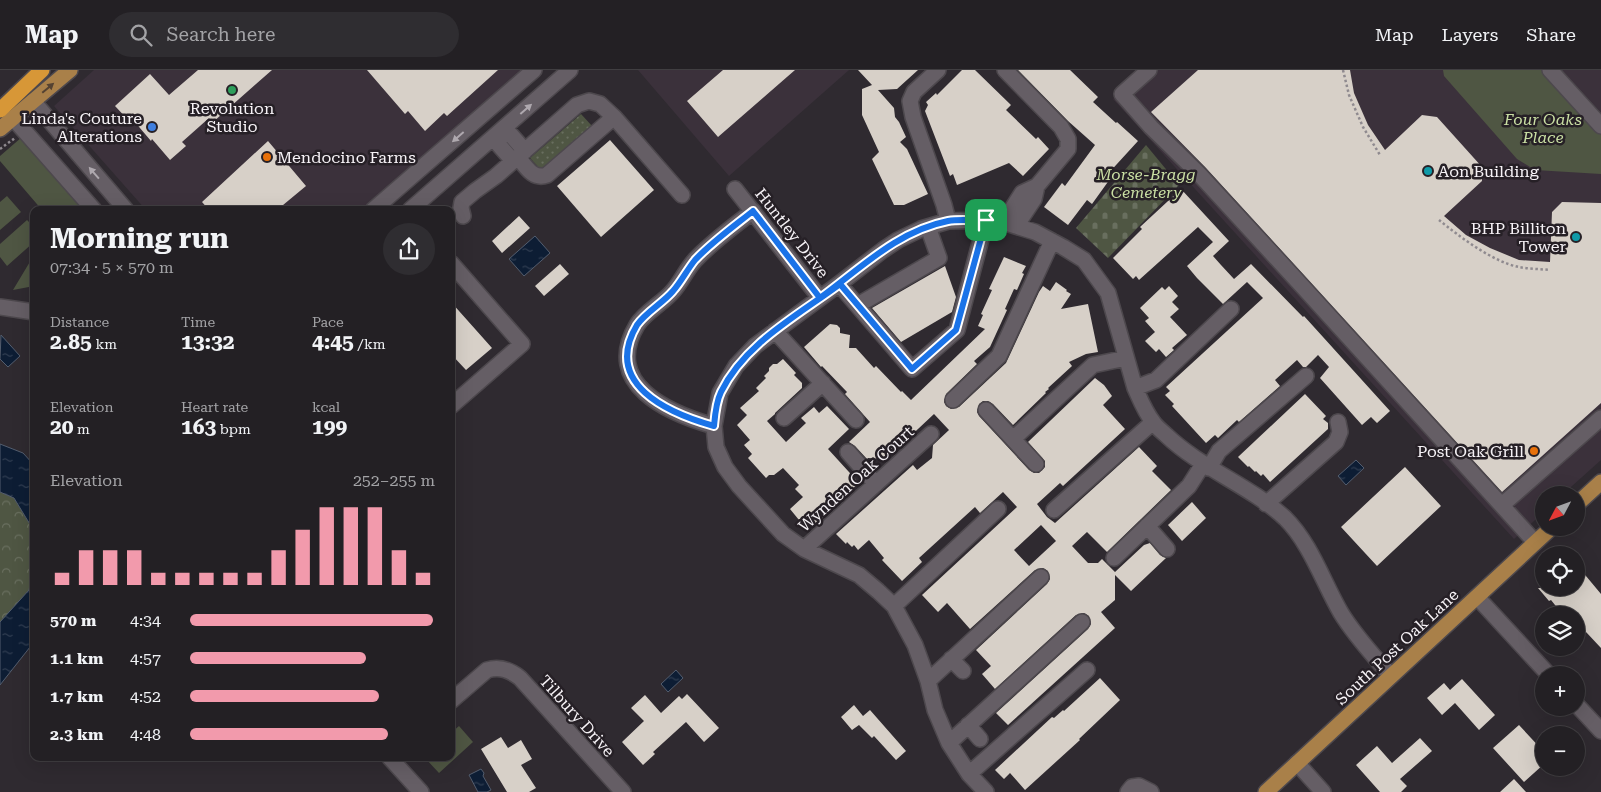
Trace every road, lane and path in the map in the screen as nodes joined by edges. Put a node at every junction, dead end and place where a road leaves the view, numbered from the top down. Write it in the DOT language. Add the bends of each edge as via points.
graph roads {
  1 [pos="42,70"];
  2 [pos="70,70"];
  3 [pos="534,70"];
  4 [pos="570,70"];
  5 [pos="938,70"];
  6 [pos="1006,70"];
  7 [pos="1149,70"];
  8 [pos="1343,70"];
  9 [pos="1550,70"];
  10 [pos="33,101"];
  11 [pos="0,110"];
  12 [pos="484,115"];
  13 [pos="614,117"];
  14 [pos="13,118"];
  15 [pos="1601,126"];
  16 [pos="0,128"];
  17 [pos="499,132"];
  18 [pos="18,135"];
  19 [pos="0,150"];
  20 [pos="1380,155"];
  21 [pos="518,156"];
  22 [pos="735,189"];
  23 [pos="682,195"];
  24 [pos="90,206"];
  25 [pos="123,206"];
  26 [pos="378,206"];
  27 [pos="415,206"];
  28 [pos="753,211"];
  29 [pos="463,216"];
  30 [pos="986,220"];
  31 [pos="1440,220"];
  32 [pos="948,221"];
  33 [pos="1010,224"];
  34 [pos="928,227"];
  35 [pos="1052,241"];
  36 [pos="455,268"];
  37 [pos="1550,270"];
  38 [pos="840,284"];
  39 [pos="820,298"];
  40 [pos="858,305"];
  41 [pos="0,307"];
  42 [pos="1231,309"];
  43 [pos="30,311"];
  44 [pos="775,331"];
  45 [pos="1126,358"];
  46 [pos="1306,376"];
  47 [pos="823,384"];
  48 [pos="1135,388"];
  49 [pos="953,400"];
  50 [pos="455,403"];
  51 [pos="986,410"];
  52 [pos="784,418"];
  53 [pos="856,420"];
  54 [pos="1597,420"];
  55 [pos="1152,422"];
  56 [pos="1338,422"];
  57 [pos="714,426"];
  58 [pos="931,434"];
  59 [pos="1013,439"];
  60 [pos="848,452"];
  61 [pos="1036,464"];
  62 [pos="1206,466"];
  63 [pos="1601,482"];
  64 [pos="876,484"];
  65 [pos="1585,496"];
  66 [pos="1266,504"];
  67 [pos="1502,505"];
  68 [pos="998,509"];
  69 [pos="1054,510"];
  70 [pos="1147,526"];
  71 [pos="1542,536"];
  72 [pos="1535,542"];
  73 [pos="1168,549"];
  74 [pos="804,550"];
  75 [pos="1114,558"];
  76 [pos="1041,577"];
  77 [pos="1477,597"];
  78 [pos="894,606"];
  79 [pos="1082,622"];
  80 [pos="952,659"];
  81 [pos="1541,666"];
  82 [pos="1087,670"];
  83 [pos="963,671"];
  84 [pos="1391,676"];
  85 [pos="928,681"];
  86 [pos="455,698"];
  87 [pos="1585,714"];
  88 [pos="968,725"];
  89 [pos="1601,731"];
  90 [pos="980,739"];
  91 [pos="948,743"];
  92 [pos="393,761"];
  93 [pos="1296,763"];
  94 [pos="969,774"];
  95 [pos="421,792"];
  96 [pos="623,792"];
  97 [pos="986,792"];
  98 [pos="1128,792"];
  99 [pos="1151,792"];
  100 [pos="1266,792"];
  101 [pos="1323,792"];
  1 -- 11 [label="highway"];
  10 -- 2 [label="main road, one-way"];
  3 -- 12 [label="street"];
  17 -- 4 [label="street, one-way"];
  5 -- 32 [label="street" via="914,92 910,101"];
  6 -- 33 [label="street" via="1068,139 1068,149 1037,186 1034,199 1022,205"];
  7 -- 67 [label="street" via="1122,94"];
  8 -- 20 [label="path" via="1349,95"];
  9 -- 15 [label="street"];
  10 -- 14 [label="main road"];
  25 -- 10 [label="street, one-way"];
  12 -- 17 [label="street"];
  12 -- 26 [label="street, one-way"];
  13 -- 21 [label="street" via="600,104 589,101 578,105"];
  13 -- 21 [label="street" via="547,175 533,175"];
  13 -- 23 [label="street"];
  14 -- 16 [label="main road"];
  14 -- 24 [label="street"];
  17 -- 21 [label="street" via="499,145"];
  17 -- 27 [label="street"];
  18 -- 19 [label="path"];
  21 -- 29 [label="street" via="462,202"];
  22 -- 28 [label="street, Huntley Drive"];
  28 -- 39 [label="street, Huntley Drive"];
  28 -- 57 [label="street" via="694,261 672,292 638,324 627,354 629,370 650,397 689,419"];
  30 -- 32 [label="street"];
  30 -- 33 [label="street"];
  30 -- 40 [label="street" via="956,330 912,369"];
  31 -- 37 [label="path" via="1487,254 1517,267"];
  32 -- 34 [label="street"];
  33 -- 35 [label="street"];
  34 -- 38 [label="street" via="882,250"];
  34 -- 40 [label="street" via="939,258"];
  35 -- 45 [label="street" via="1084,260 1108,294"];
  35 -- 49 [label="street" via="999,356"];
  36 -- 50 [label="street" via="522,344"];
  38 -- 39 [label="street"];
  38 -- 40 [label="street"];
  39 -- 44 [label="street"];
  41 -- 43 [label="street"];
  42 -- 48 [label="street" via="1156,380"];
  44 -- 47 [label="street"];
  44 -- 57 [label="street" via="736,366 720,393"];
  45 -- 48 [label="street"];
  45 -- 59 [label="street" via="1093,365"];
  46 -- 62 [label="street"];
  47 -- 52 [label="street"];
  47 -- 53 [label="street"];
  48 -- 55 [label="street"];
  51 -- 59 [label="street"];
  54 -- 67 [label="street"];
  55 -- 62 [label="street"];
  55 -- 69 [label="street"];
  56 -- 66 [label="street" via="1340,432 1336,442"];
  57 -- 74 [label="street" via="716,447 725,467 783,534"];
  58 -- 64 [label="street, Wynden Oak Court"];
  59 -- 61 [label="street"];
  60 -- 64 [label="street"];
  62 -- 66 [label="street"];
  62 -- 70 [label="street"];
  63 -- 65 [label="main road"];
  64 -- 74 [label="street, Wynden Oak Court"];
  66 -- 84 [label="street" via="1285,519 1304,543 1342,614"];
  67 -- 72 [label="street"];
  68 -- 78 [label="street"];
  70 -- 73 [label="street"];
  70 -- 75 [label="street"];
  71 -- 72 [label="main road, South Post Oak Lane"];
  72 -- 77 [label="main road, South Post Oak Lane"];
  74 -- 78 [label="street" via="859,575"];
  76 -- 80 [label="street"];
  77 -- 81 [label="street"];
  77 -- 84 [label="main road, South Post Oak Lane"];
  78 -- 85 [label="street" via="916,645"];
  79 -- 88 [label="street"];
  80 -- 83 [label="street"];
  80 -- 85 [label="street"];
  82 -- 94 [label="street"];
  84 -- 93 [label="main road, South Post Oak Lane"];
  85 -- 91 [label="street"];
  86 -- 96 [label="street, Tilbury Drive" via="488,670 495,667 508,670 520,678"];
  87 -- 89 [label="street"];
  88 -- 90 [label="street"];
  88 -- 91 [label="street"];
  91 -- 94 [label="street"];
  92 -- 95 [label="street"];
  93 -- 100 [label="main road, South Post Oak Lane"];
  93 -- 101 [label="street"];
  94 -- 97 [label="street"];
  98 -- 99 [label="street" via="1139,786"];
}
